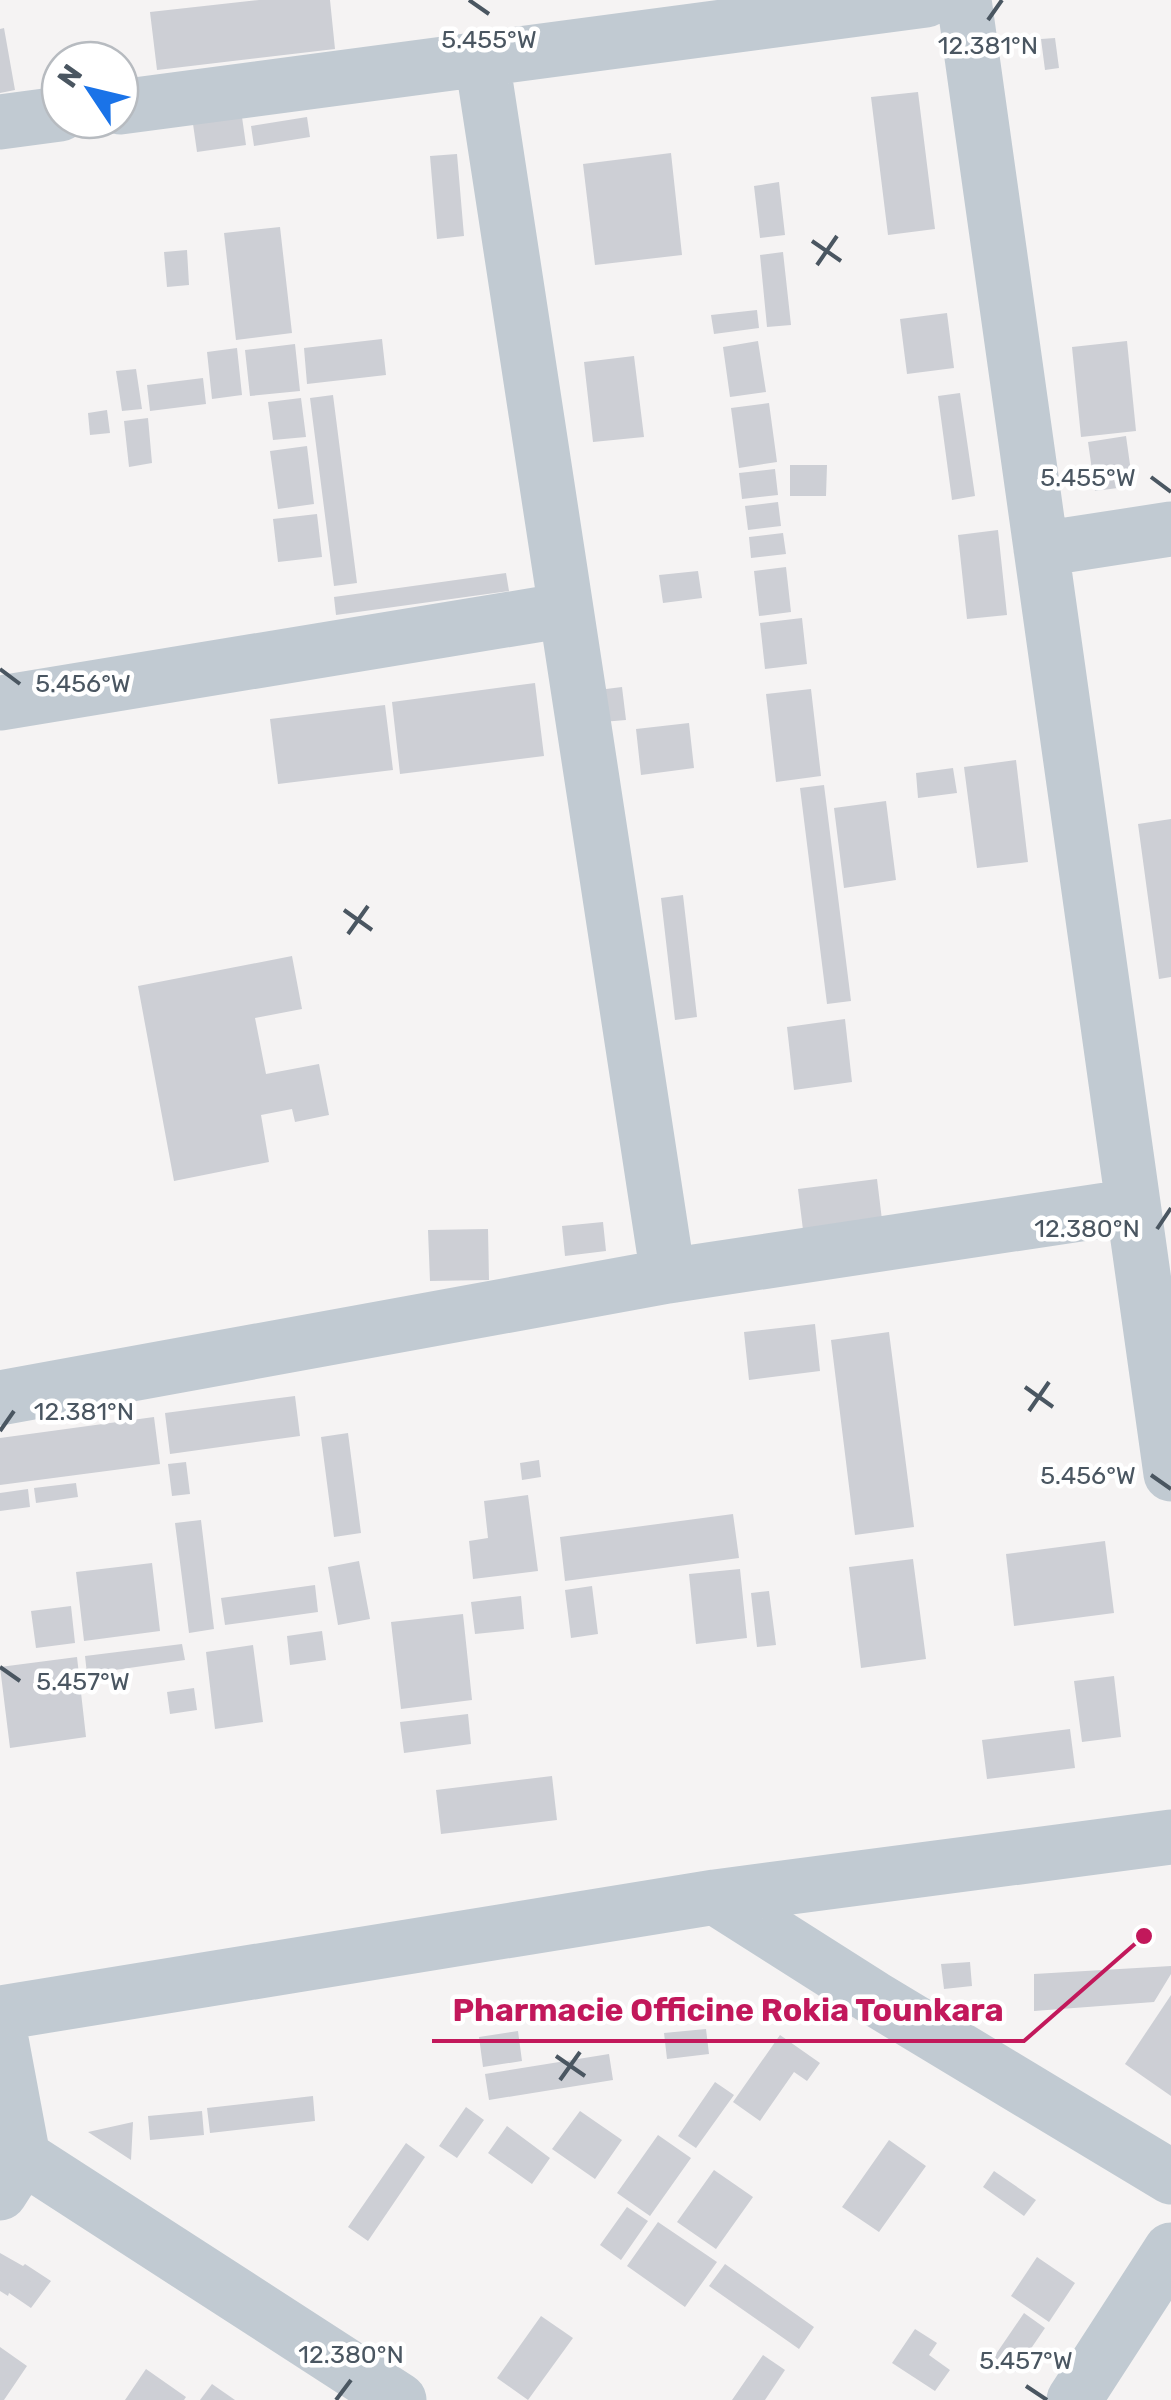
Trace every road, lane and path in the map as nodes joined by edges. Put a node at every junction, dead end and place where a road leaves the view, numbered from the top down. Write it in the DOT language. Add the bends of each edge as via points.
graph roads {
  1 [pos="926,0"];
  2 [pos="964,0"];
  3 [pos="482,60"];
  4 [pos="140,104"];
  5 [pos="40,117"];
  6 [pos="0,122"];
  7 [pos="1171,528"];
  8 [pos="1041,549"];
  9 [pos="566,610"];
  10 [pos="0,703"];
  11 [pos="1133,1206"];
  12 [pos="668,1276"];
  13 [pos="0,1398"];
  14 [pos="1171,1474"];
  15 [pos="1171,1837"];
  16 [pos="715,1897"];
  17 [pos="0,2013"];
  18 [pos="0,2034"];
  19 [pos="12,2175"];
  20 [pos="1171,2177"];
  21 [pos="1171,2250"];
  22 [pos="398,2400"];
  23 [pos="1074,2400"];
  1 -- 3 [label="street"];
  2 -- 8 [label="street"];
  3 -- 4 [label="street"];
  3 -- 9 [label="street"];
  5 -- 6 [label="street"];
  7 -- 8 [label="street"];
  8 -- 11 [label="street"];
  9 -- 10 [label="street"];
  9 -- 12 [label="street"];
  11 -- 12 [label="street"];
  11 -- 14 [label="street"];
  12 -- 13 [label="street"];
  15 -- 16 [label="street"];
  16 -- 17 [label="street"];
  16 -- 20 [label="street"];
  18 -- 19 [label="street"];
  19 -- 22 [label="street"];
  21 -- 23 [label="street"];
}
